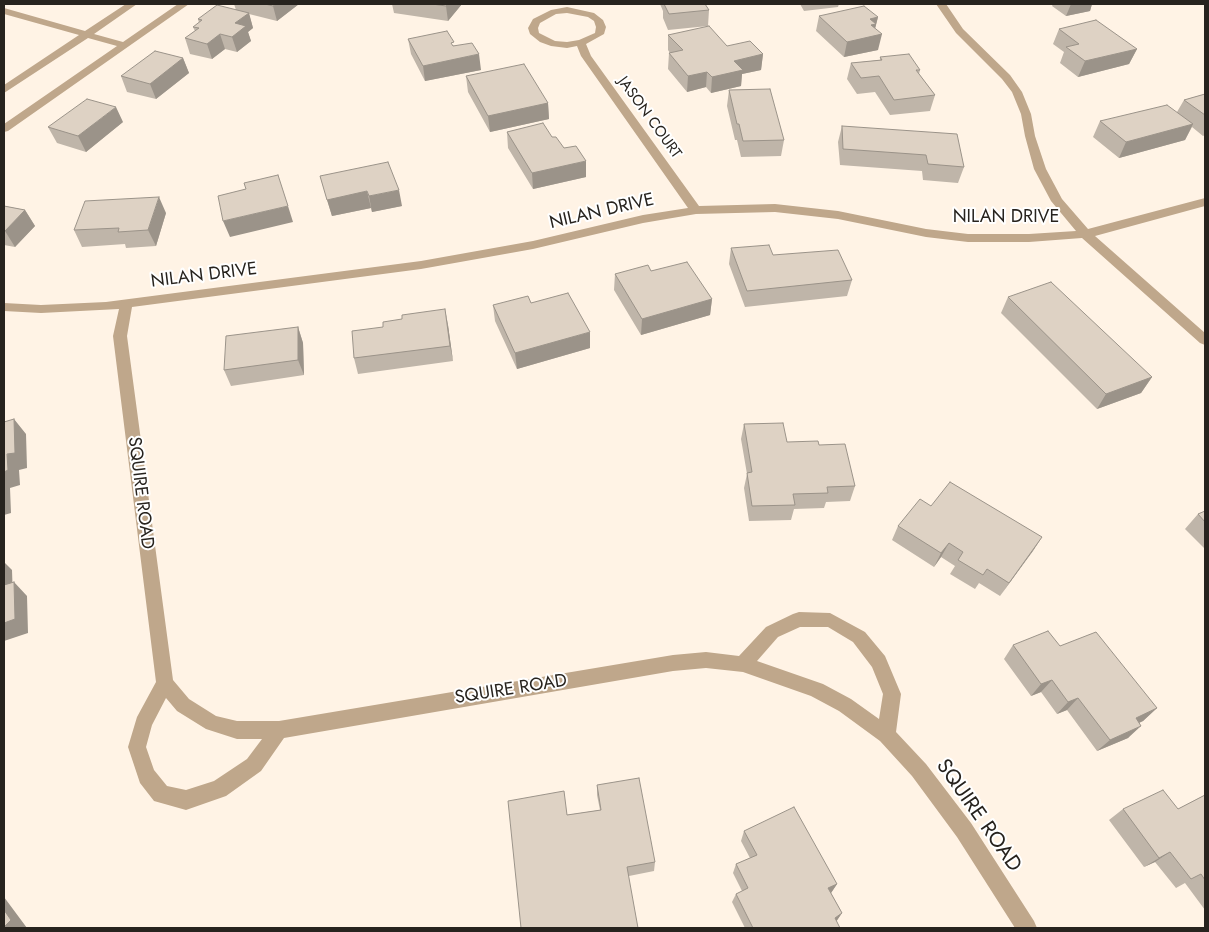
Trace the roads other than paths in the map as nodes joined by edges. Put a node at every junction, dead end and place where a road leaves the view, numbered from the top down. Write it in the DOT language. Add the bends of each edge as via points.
graph roads {
  1 [pos="132,4"];
  2 [pos="184,4"];
  3 [pos="941,4"];
  4 [pos="4,11"];
  5 [pos="85,35"];
  6 [pos="580,43"];
  7 [pos="123,45"];
  8 [pos="4,90"];
  9 [pos="4,129"];
  10 [pos="1205,202"];
  11 [pos="696,210"];
  12 [pos="1085,234"];
  13 [pos="126,304"];
  14 [pos="4,307"];
  15 [pos="1205,340"];
  16 [pos="744,664"];
  17 [pos="164,683"];
  18 [pos="279,730"];
  19 [pos="886,736"];
  20 [pos="1027,928"];
  1 -- 5 [label="street"];
  2 -- 7 [label="street"];
  3 -- 12 [label="street" via="958,31 1006,77 1016,92 1026,114 1040,169 1057,201"];
  4 -- 5 [label="street"];
  5 -- 7 [label="street"];
  5 -- 8 [label="street"];
  6 -- 6 [label="street" via="599,34 601,27 598,20 580,11 554,12 536,21 533,28 535,34 554,44"];
  6 -- 11 [label="street, JASON COURT"];
  7 -- 9 [label="street"];
  10 -- 12 [label="street, NILAN DRIVE"];
  11 -- 12 [label="street, NILAN DRIVE" via="775,208 838,215 968,238"];
  11 -- 13 [label="street, NILAN DRIVE" via="421,265"];
  12 -- 15 [label="street"];
  13 -- 14 [label="street, NILAN DRIVE" via="40,309"];
  13 -- 17 [label="street, SQUIRE ROAD" via="120,336"];
  16 -- 18 [label="street, SQUIRE ROAD" via="706,660 673,663"];
  16 -- 19 [label="street, SQUIRE ROAD" via="817,690 846,705"];
  16 -- 19 [label="street" via="772,632 798,619 830,620 859,637 879,662 892,694"];
  17 -- 18 [label="street, SQUIRE ROAD" via="183,705 212,723 237,730"];
  17 -- 18 [label="street" via="143,723 137,748 147,776 161,794 186,800 219,789 254,765"];
  19 -- 20 [label="street, SQUIRE ROAD" via="919,770 964,830"];
}
